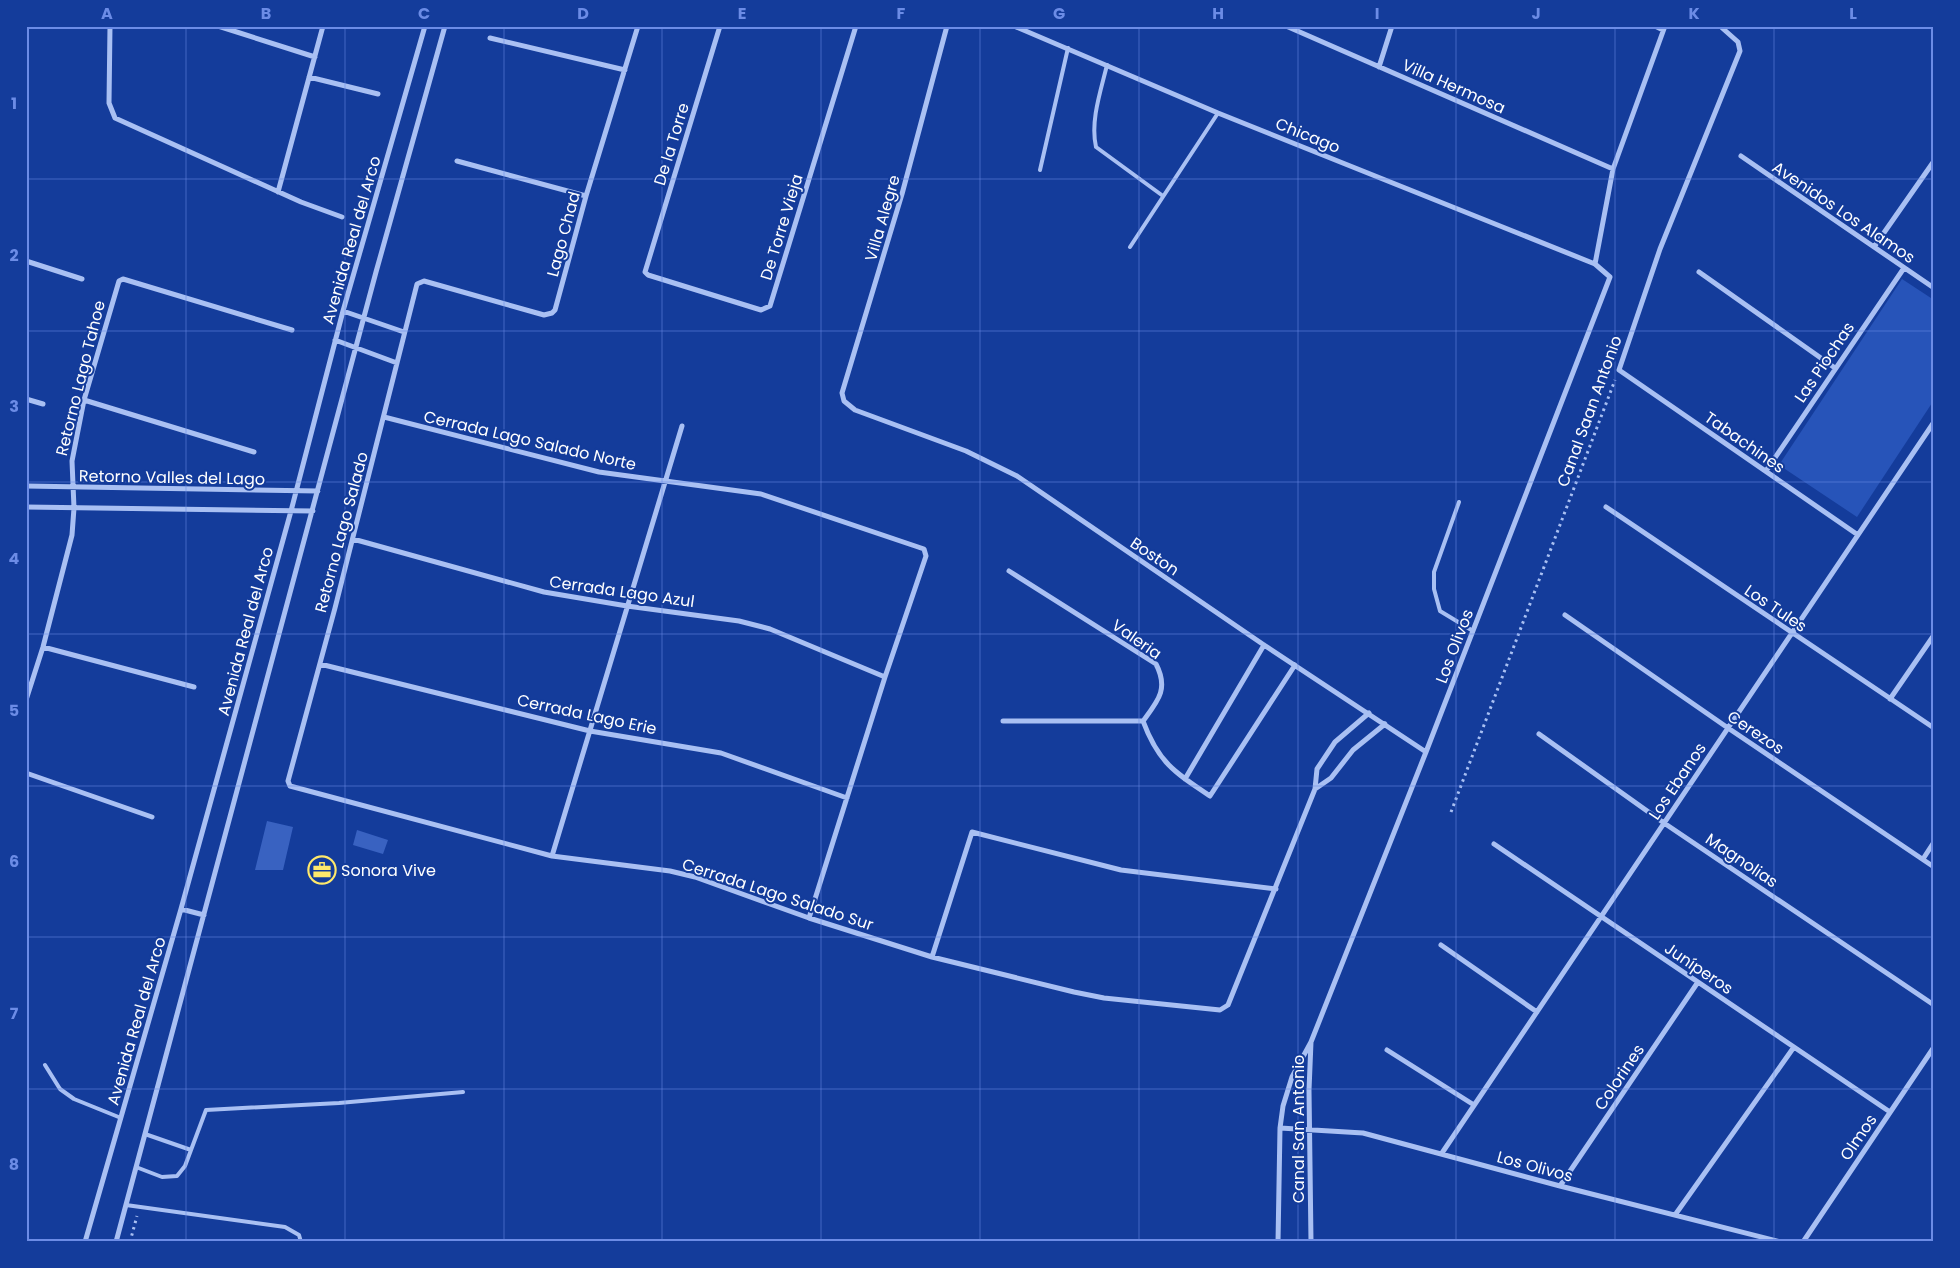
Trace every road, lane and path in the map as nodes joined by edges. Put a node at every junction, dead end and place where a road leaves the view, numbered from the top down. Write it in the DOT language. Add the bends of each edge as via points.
graph roads {
  1 [pos="110,26"];
  2 [pos="218,26"];
  3 [pos="323,26"];
  4 [pos="425,26"];
  5 [pos="444,26"];
  6 [pos="638,26"];
  7 [pos="720,26"];
  8 [pos="856,26"];
  9 [pos="947,26"];
  10 [pos="1014,26"];
  11 [pos="1286,26"];
  12 [pos="1392,26"];
  13 [pos="1655,26"];
  14 [pos="1720,26"];
  15 [pos="1664,28"];
  16 [pos="490,38"];
  17 [pos="1068,48"];
  18 [pos="315,58"];
  19 [pos="1107,65"];
  20 [pos="1379,67"];
  21 [pos="625,70"];
  22 [pos="309,77"];
  23 [pos="378,94"];
  24 [pos="1218,113"];
  25 [pos="1741,156"];
  26 [pos="457,161"];
  27 [pos="1934,161"];
  28 [pos="1612,169"];
  29 [pos="1040,170"];
  30 [pos="278,192"];
  31 [pos="586,196"];
  32 [pos="1163,196"];
  33 [pos="342,217"];
  34 [pos="1130,247"];
  35 [pos="1874,247"];
  36 [pos="26,261"];
  37 [pos="1595,264"];
  38 [pos="1904,268"];
  39 [pos="645,269"];
  40 [pos="1699,272"];
  41 [pos="82,279"];
  42 [pos="417,284"];
  43 [pos="1934,288"];
  44 [pos="343,311"];
  45 [pos="364,318"];
  46 [pos="292,330"];
  47 [pos="404,332"];
  48 [pos="335,340"];
  49 [pos="356,348"];
  50 [pos="397,363"];
  51 [pos="1835,368"];
  52 [pos="1619,370"];
  53 [pos="26,399"];
  54 [pos="84,400"];
  55 [pos="43,404"];
  56 [pos="855,410"];
  57 [pos="384,417"];
  58 [pos="1934,422"];
  59 [pos="682,426"];
  60 [pos="1932,430"];
  61 [pos="254,452"];
  62 [pos="1766,471"];
  63 [pos="665,482"];
  64 [pos="26,486"];
  65 [pos="72,488"];
  66 [pos="318,491"];
  67 [pos="296,492"];
  68 [pos="1459,502"];
  69 [pos="26,507"];
  70 [pos="1606,507"];
  71 [pos="74,508"];
  72 [pos="291,511"];
  73 [pos="313,511"];
  74 [pos="1858,534"];
  75 [pos="352,539"];
  76 [pos="1009,571"];
  77 [pos="627,606"];
  78 [pos="1565,615"];
  79 [pos="1473,631"];
  80 [pos="1792,633"];
  81 [pos="1934,635"];
  82 [pos="1264,645"];
  83 [pos="43,647"];
  84 [pos="320,664"];
  85 [pos="1295,665"];
  86 [pos="885,677"];
  87 [pos="194,687"];
  88 [pos="1890,699"];
  89 [pos="26,700"];
  90 [pos="1369,713"];
  91 [pos="1003,721"];
  92 [pos="1143,721"];
  93 [pos="1385,724"];
  94 [pos="1728,728"];
  95 [pos="1934,728"];
  96 [pos="590,731"];
  97 [pos="1539,734"];
  98 [pos="1426,752"];
  99 [pos="26,773"];
  100 [pos="1185,780"];
  101 [pos="290,786"];
  102 [pos="1315,789"];
  103 [pos="847,798"];
  104 [pos="1451,812"];
  105 [pos="152,817"];
  106 [pos="1664,823"];
  107 [pos="1934,842"];
  108 [pos="1494,844"];
  109 [pos="552,856"];
  110 [pos="1922,859"];
  111 [pos="1934,866"];
  112 [pos="1276,888"];
  113 [pos="181,909"];
  114 [pos="204,915"];
  115 [pos="1602,916"];
  116 [pos="809,918"];
  117 [pos="1441,945"];
  118 [pos="932,957"];
  119 [pos="1698,982"];
  120 [pos="1934,1005"];
  121 [pos="1537,1012"];
  122 [pos="1311,1042"];
  123 [pos="1934,1046"];
  124 [pos="1794,1047"];
  125 [pos="1387,1050"];
  126 [pos="45,1065"];
  127 [pos="463,1092"];
  128 [pos="1474,1105"];
  129 [pos="1890,1112"];
  130 [pos="121,1118"];
  131 [pos="1280,1128"];
  132 [pos="1310,1130"];
  133 [pos="145,1134"];
  134 [pos="191,1150"];
  135 [pos="1442,1153"];
  136 [pos="136,1167"];
  137 [pos="1560,1186"];
  138 [pos="126,1205"];
  139 [pos="140,1207"];
  140 [pos="1675,1215"];
  141 [pos="85,1242"];
  142 [pos="116,1242"];
  143 [pos="130,1242"];
  144 [pos="301,1242"];
  145 [pos="1278,1242"];
  146 [pos="1311,1242"];
  147 [pos="1780,1242"];
  148 [pos="1803,1242"];
  1 -- 30 [label="street" via="109,103 115,118"];
  2 -- 18 [label="street"];
  3 -- 18 [label="street"];
  4 -- 44 [label="street, Avenida Real del Arco"];
  5 -- 45 [label="street, Avenida Real del Arco"];
  6 -- 21 [label="street, Lago Chad"];
  7 -- 39 [label="street, De la Torre"];
  8 -- 39 [label="street, De Torre Vieja" via="768,308 761,310 648,275"];
  9 -- 56 [label="street, Villa Alegre" via="902,194 842,393 847,406"];
  10 -- 17 [label="street, Chicago"];
  11 -- 20 [label="street, Villa Hermosa"];
  12 -- 20 [label="street"];
  13 -- 15 [label="street"];
  14 -- 52 [label="street, Canal Saan Antonio" via="1738,42 1740,51 1660,249"];
  15 -- 28 [label="street"];
  16 -- 21 [label="street"];
  17 -- 19 [label="street, Chicago"];
  17 -- 29 [label="lane"];
  18 -- 22 [label="street"];
  19 -- 24 [label="street, Chicago"];
  19 -- 32 [label="lane" via="1095,124 1096,147"];
  20 -- 28 [label="street, Villa Hermosa"];
  21 -- 31 [label="street, Lago Chad"];
  22 -- 23 [label="street"];
  22 -- 30 [label="street"];
  24 -- 32 [label="lane"];
  24 -- 37 [label="street, Chicago"];
  25 -- 35 [label="street, Avenidos Los Alamos"];
  26 -- 31 [label="street"];
  27 -- 35 [label="street"];
  28 -- 37 [label="street"];
  30 -- 33 [label="street"];
  31 -- 42 [label="street, Lago Chad" via="556,310 552,313 544,315 424,281"];
  32 -- 34 [label="lane"];
  35 -- 38 [label="street, Avenidos Los Alamos"];
  36 -- 41 [label="street"];
  37 -- 79 [label="street, Los Olivos" via="1609,275 1610,281"];
  38 -- 43 [label="street, Avenidos Los Alamos"];
  38 -- 51 [label="street, Las Piochas"];
  40 -- 51 [label="street"];
  42 -- 47 [label="street, Retorno Lago Salado"];
  44 -- 45 [label="street"];
  44 -- 48 [label="street, Avenida Real del Arco"];
  45 -- 47 [label="street"];
  45 -- 49 [label="street, Avenida Real del Arco"];
  46 -- 54 [label="street, Retorno Lago Tahoe" via="123,279 117,283"];
  47 -- 50 [label="street, Retorno Lago Salado"];
  48 -- 49 [label="street"];
  48 -- 67 [label="street, Avenida Real del Arco"];
  49 -- 50 [label="street"];
  49 -- 66 [label="street, Avenida Real del Arco"];
  50 -- 57 [label="street, Retorno Lago Salado"];
  51 -- 62 [label="street, Las Piochas"];
  52 -- 62 [label="street, Tabachines"];
  52 -- 104 [label="path, Canal Saan Antonio"];
  53 -- 55 [label="street"];
  54 -- 61 [label="street"];
  54 -- 65 [label="street, Retorno Lago Tahoe" via="72,461"];
  56 -- 82 [label="street, Boston" via="983,458 1017,476"];
  57 -- 63 [label="street, Cerrada Lago Salado Norte" via="599,472"];
  57 -- 75 [label="street, Retorno Lago Salado"];
  58 -- 60 [label="street, Los Ebanos"];
  59 -- 63 [label="street"];
  60 -- 74 [label="street, Los Ebanos"];
  62 -- 74 [label="street, Tabachines"];
  63 -- 77 [label="street"];
  63 -- 86 [label="street, Cerrada Lago Salado Norte" via="761,494 921,547 926,556"];
  64 -- 65 [label="street, Retorno Valles del Lago"];
  65 -- 67 [label="street, Retorno Valles del Lago"];
  65 -- 71 [label="street, Retorno Lago Tahoe"];
  66 -- 67 [label="street, Retorno Valles del Lago"];
  66 -- 73 [label="street, Avenida Real del Arco"];
  67 -- 72 [label="street, Avenida Real del Arco"];
  68 -- 79 [label="lane" via="1434,572 1434,589 1440,611"];
  69 -- 71 [label="street, Retorno Valles del Lago"];
  70 -- 80 [label="street, Los Tules"];
  71 -- 72 [label="street, Retorno Valles del Lago"];
  71 -- 83 [label="street, Retorno Lago Tahoe" via="72,534"];
  72 -- 73 [label="street, Retorno Valles del Lago"];
  72 -- 113 [label="street, Avenida Real del Arco"];
  73 -- 114 [label="street, Avenida Real del Arco"];
  74 -- 80 [label="street, Los Ebanos"];
  75 -- 77 [label="street, Cerrada Lago Azul" via="544,592"];
  75 -- 84 [label="street, Retorno Lago Salado"];
  76 -- 92 [label="street, Valeria" via="1156,664 1162,677 1162,692"];
  77 -- 86 [label="street, Cerrada Lago Azul" via="739,621 770,629"];
  77 -- 96 [label="street"];
  78 -- 94 [label="street, Cerezos"];
  79 -- 98 [label="street, Los Olivos"];
  80 -- 88 [label="street, Los Tules"];
  80 -- 94 [label="street, Los Ebanos"];
  81 -- 88 [label="street"];
  82 -- 85 [label="street, Boston"];
  82 -- 100 [label="street"];
  83 -- 87 [label="street"];
  83 -- 89 [label="street, Retorno Lago Tahoe"];
  84 -- 96 [label="street, Cerrada Lago Erie"];
  84 -- 101 [label="street, Retorno Lago Salado" via="288,781"];
  85 -- 90 [label="street, Boston"];
  85 -- 100 [label="street" via="1210,796"];
  86 -- 103 [label="street"];
  88 -- 95 [label="street, Los Tules"];
  90 -- 93 [label="street, Boston"];
  90 -- 102 [label="street" via="1330,748 1317,769"];
  91 -- 92 [label="street"];
  92 -- 100 [label="street" via="1163,762"];
  93 -- 98 [label="street, Boston"];
  93 -- 102 [label="street" via="1353,750 1331,778"];
  94 -- 106 [label="street, Los Ebanos"];
  94 -- 110 [label="street, Cerezos"];
  96 -- 103 [label="street, Cerrada Lago Erie" via="721,753"];
  96 -- 109 [label="street"];
  97 -- 106 [label="street, Magnolias"];
  98 -- 122 [label="street, Los Olivos"];
  99 -- 105 [label="street"];
  101 -- 109 [label="street, Cerrada Lago Salado Sur"];
  102 -- 112 [label="street"];
  103 -- 116 [label="street"];
  106 -- 115 [label="street, Los Ebanos"];
  106 -- 120 [label="street, Magnolias"];
  107 -- 110 [label="street"];
  108 -- 115 [label="street, Juníperos"];
  109 -- 116 [label="street, Cerrada Lago Salado Sur" via="695,877"];
  110 -- 111 [label="street, Cerezos"];
  112 -- 118 [label="street, Cerrada Lago Salado Sur" via="1228,1005 1220,1010 1104,998"];
  112 -- 118 [label="street" via="1121,870 972,832"];
  113 -- 114 [label="street"];
  113 -- 130 [label="street, Avenida Real del Arco"];
  114 -- 133 [label="street, Avenida Real del Arco"];
  115 -- 119 [label="street, Juníperos"];
  115 -- 121 [label="street, Los Ebanos"];
  116 -- 118 [label="street, Cerrada Lago Salado Sur"];
  117 -- 121 [label="street"];
  119 -- 124 [label="street, Juníperos"];
  119 -- 137 [label="street, Colorines"];
  121 -- 128 [label="street, Los Ebanos"];
  122 -- 131 [label="street, Canal San Antonio" via="1292,1078"];
  122 -- 132 [label="street, Canal San Antonio"];
  123 -- 129 [label="street, Olmos"];
  124 -- 129 [label="street, Juníperos"];
  124 -- 140 [label="street"];
  125 -- 128 [label="street"];
  126 -- 130 [label="lane" via="60,1089 74,1099"];
  127 -- 134 [label="lane" via="206,1110"];
  128 -- 135 [label="street, Los Ebanos"];
  129 -- 148 [label="street, Olmos"];
  130 -- 141 [label="street, Avenida Real del Arco"];
  131 -- 132 [label="street, Los Olivos"];
  131 -- 145 [label="street, Canal San Antonio"];
  132 -- 135 [label="street, Los Olivos" via="1363,1133"];
  132 -- 146 [label="street, Canal San Antonio"];
  133 -- 134 [label="lane"];
  133 -- 136 [label="street, Avenida Real del Arco"];
  134 -- 136 [label="lane" via="177,1176 162,1177"];
  135 -- 137 [label="street, Los Olivos"];
  136 -- 138 [label="street, Avenida Real del Arco"];
  137 -- 140 [label="street, Los Olivos"];
  138 -- 139 [label="lane"];
  138 -- 142 [label="street, Avenida Real del Arco"];
  139 -- 143 [label="path"];
  139 -- 144 [label="lane" via="285,1227 299,1235"];
  140 -- 147 [label="street, Los Olivos"];
}
